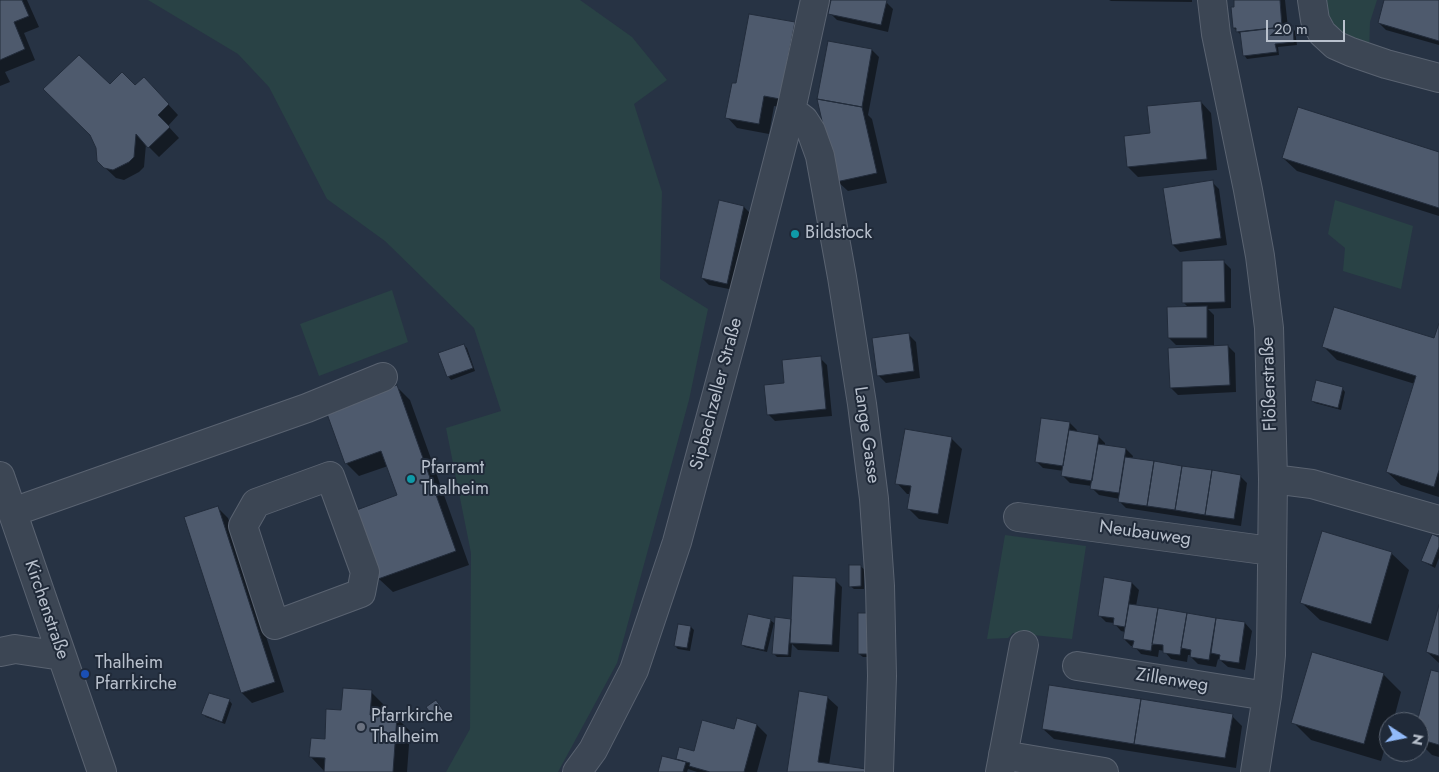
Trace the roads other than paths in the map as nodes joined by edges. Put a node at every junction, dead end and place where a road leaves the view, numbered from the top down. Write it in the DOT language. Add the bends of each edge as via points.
graph roads {
  1 [pos="815,0"];
  2 [pos="1212,0"];
  3 [pos="1312,0"];
  4 [pos="1439,78"];
  5 [pos="791,110"];
  6 [pos="383,377"];
  7 [pos="330,476"];
  8 [pos="1273,479"];
  9 [pos="5,492"];
  10 [pos="1018,517"];
  11 [pos="1439,520"];
  12 [pos="1272,551"];
  13 [pos="1024,645"];
  14 [pos="0,652"];
  15 [pos="62,656"];
  16 [pos="1077,666"];
  17 [pos="1267,696"];
  18 [pos="1002,763"];
  19 [pos="102,772"];
  20 [pos="577,772"];
  21 [pos="879,772"];
  22 [pos="1104,772"];
  23 [pos="1254,772"];
  1 -- 5 [label="street, Sipbachzeller Straße"];
  2 -- 8 [label="street, Flößerstraße" via="1260,256 1269,328"];
  3 -- 4 [label="street" via="1318,26 1335,44 1386,64"];
  5 -- 20 [label="street, Sipbachzeller Straße" via="677,542 634,670 593,750"];
  5 -- 21 [label="street, Lange Gasse" via="804,120 811,131 820,156 862,404 874,499 880,586"];
  6 -- 9 [label="street" via="307,408"];
  7 -- 7 [label="street" via="256,503 243,526 275,625 361,593 365,572"];
  8 -- 11 [label="street" via="1312,484"];
  8 -- 12 [label="street, Flößerstraße"];
  9 -- 15 [label="street, Kirchenstraße"];
  10 -- 12 [label="street, Neubauweg"];
  12 -- 17 [label="street, Flößerstraße"];
  13 -- 18 [label="street"];
  14 -- 15 [label="street" via="15,649"];
  15 -- 19 [label="street, Kirchenstraße"];
  16 -- 17 [label="street, Zillenweg"];
  17 -- 23 [label="street, Flößerstraße"];
  18 -- 22 [label="street"];
}
